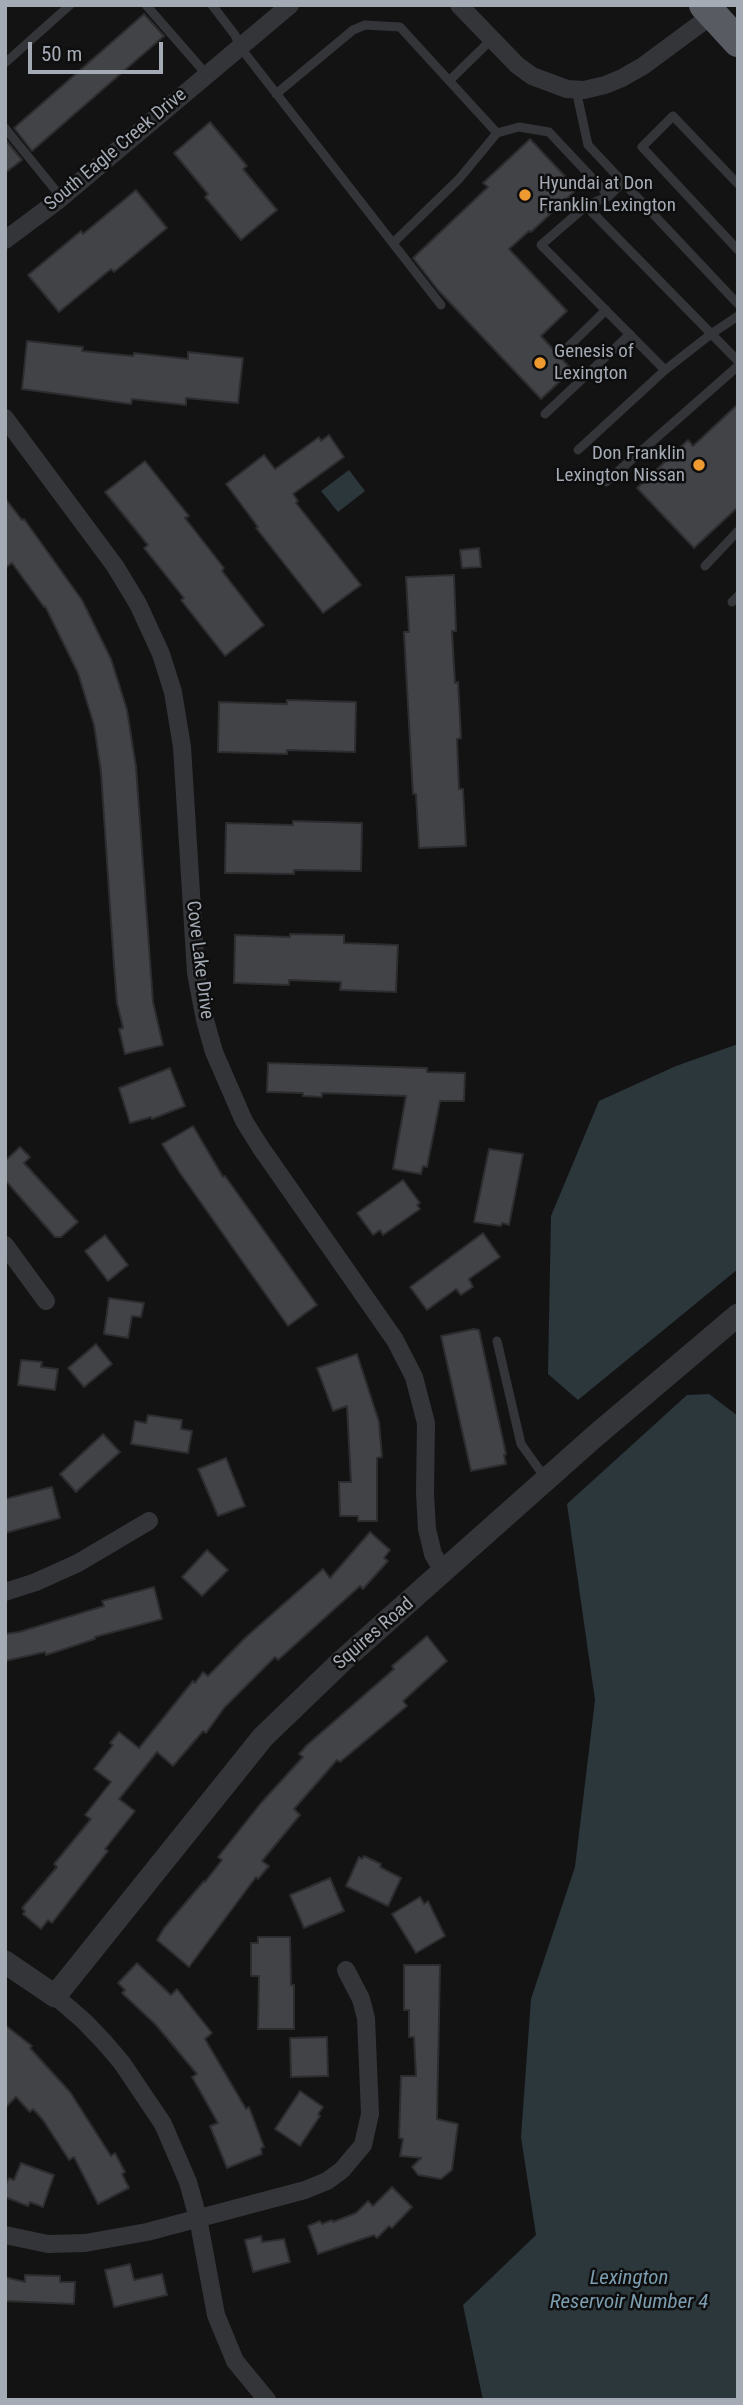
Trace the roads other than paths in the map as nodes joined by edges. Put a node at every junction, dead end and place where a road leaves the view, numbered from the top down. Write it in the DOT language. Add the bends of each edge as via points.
graph roads {
  1 [pos="70,5"];
  2 [pos="146,5"];
  3 [pos="212,5"];
  4 [pos="290,5"];
  5 [pos="459,5"];
  6 [pos="712,8"];
  7 [pos="492,39"];
  8 [pos="738,42"];
  9 [pos="240,47"];
  10 [pos="5,62"];
  11 [pos="207,75"];
  12 [pos="450,80"];
  13 [pos="576,90"];
  14 [pos="276,94"];
  15 [pos="5,128"];
  16 [pos="497,133"];
  17 [pos="623,182"];
  18 [pos="738,184"];
  19 [pos="609,196"];
  20 [pos="61,197"];
  21 [pos="586,205"];
  22 [pos="5,240"];
  23 [pos="393,243"];
  24 [pos="738,250"];
  25 [pos="738,304"];
  26 [pos="441,305"];
  27 [pos="606,310"];
  28 [pos="738,316"];
  29 [pos="630,334"];
  30 [pos="711,334"];
  31 [pos="566,349"];
  32 [pos="738,360"];
  33 [pos="738,366"];
  34 [pos="665,370"];
  35 [pos="545,414"];
  36 [pos="5,418"];
  37 [pos="578,450"];
  38 [pos="606,482"];
  39 [pos="738,531"];
  40 [pos="705,566"];
  41 [pos="5,1245"];
  42 [pos="46,1301"];
  43 [pos="738,1315"];
  44 [pos="496,1341"];
  45 [pos="546,1480"];
  46 [pos="149,1521"];
  47 [pos="444,1573"];
  48 [pos="5,1592"];
  49 [pos="5,1962"];
  50 [pos="346,1970"];
  51 [pos="55,1996"];
  52 [pos="198,2218"];
  53 [pos="5,2235"];
  54 [pos="267,2400"];
  1 -- 10 [label="lane"];
  2 -- 11 [label="lane"];
  3 -- 9 [label="lane"];
  4 -- 9 [label="street, South Eagle Creek Drive"];
  5 -- 7 [label="street"];
  6 -- 8 [label="highway"];
  6 -- 13 [label="street" via="643,66 605,85"];
  7 -- 12 [label="lane"];
  7 -- 13 [label="street" via="531,76"];
  9 -- 11 [label="street, South Eagle Creek Drive"];
  9 -- 14 [label="lane"];
  11 -- 20 [label="street, South Eagle Creek Drive"];
  12 -- 14 [label="lane" via="400,27 365,25"];
  12 -- 16 [label="lane"];
  13 -- 17 [label="lane" via="587,145"];
  14 -- 23 [label="lane"];
  15 -- 20 [label="lane"];
  16 -- 19 [label="lane" via="519,127 548,132"];
  16 -- 23 [label="lane" via="459,179"];
  17 -- 19 [label="lane"];
  17 -- 25 [label="lane"];
  18 -- 24 [label="lane" via="673,116 642,147"];
  19 -- 21 [label="lane"];
  20 -- 22 [label="street, South Eagle Creek Drive"];
  21 -- 27 [label="lane" via="541,245"];
  21 -- 30 [label="lane"];
  23 -- 26 [label="lane"];
  27 -- 29 [label="lane"];
  27 -- 31 [label="lane"];
  28 -- 30 [label="lane"];
  29 -- 34 [label="lane"];
  29 -- 35 [label="lane"];
  30 -- 32 [label="lane"];
  30 -- 34 [label="lane"];
  33 -- 38 [label="lane"];
  34 -- 37 [label="lane"];
  36 -- 47 [label="street, Cove Lake Drive" via="115,566 161,654 182,747 197,973 214,1052 244,1121 395,1340 414,1377 426,1423 427,1529"];
  39 -- 40 [label="lane"];
  41 -- 42 [label="street"];
  43 -- 45 [label="street, Squires Road"];
  44 -- 45 [label="lane" via="521,1444"];
  45 -- 47 [label="street, Squires Road"];
  46 -- 48 [label="street" via="78,1563"];
  47 -- 51 [label="street, Squires Road" via="263,1737"];
  49 -- 51 [label="street"];
  50 -- 52 [label="street" via="366,2018 370,2115 363,2145 327,2181"];
  51 -- 52 [label="street" via="104,2043 150,2104 175,2149"];
  52 -- 53 [label="street" via="85,2243 48,2244"];
  52 -- 54 [label="street" via="216,2315 235,2361"];
}
